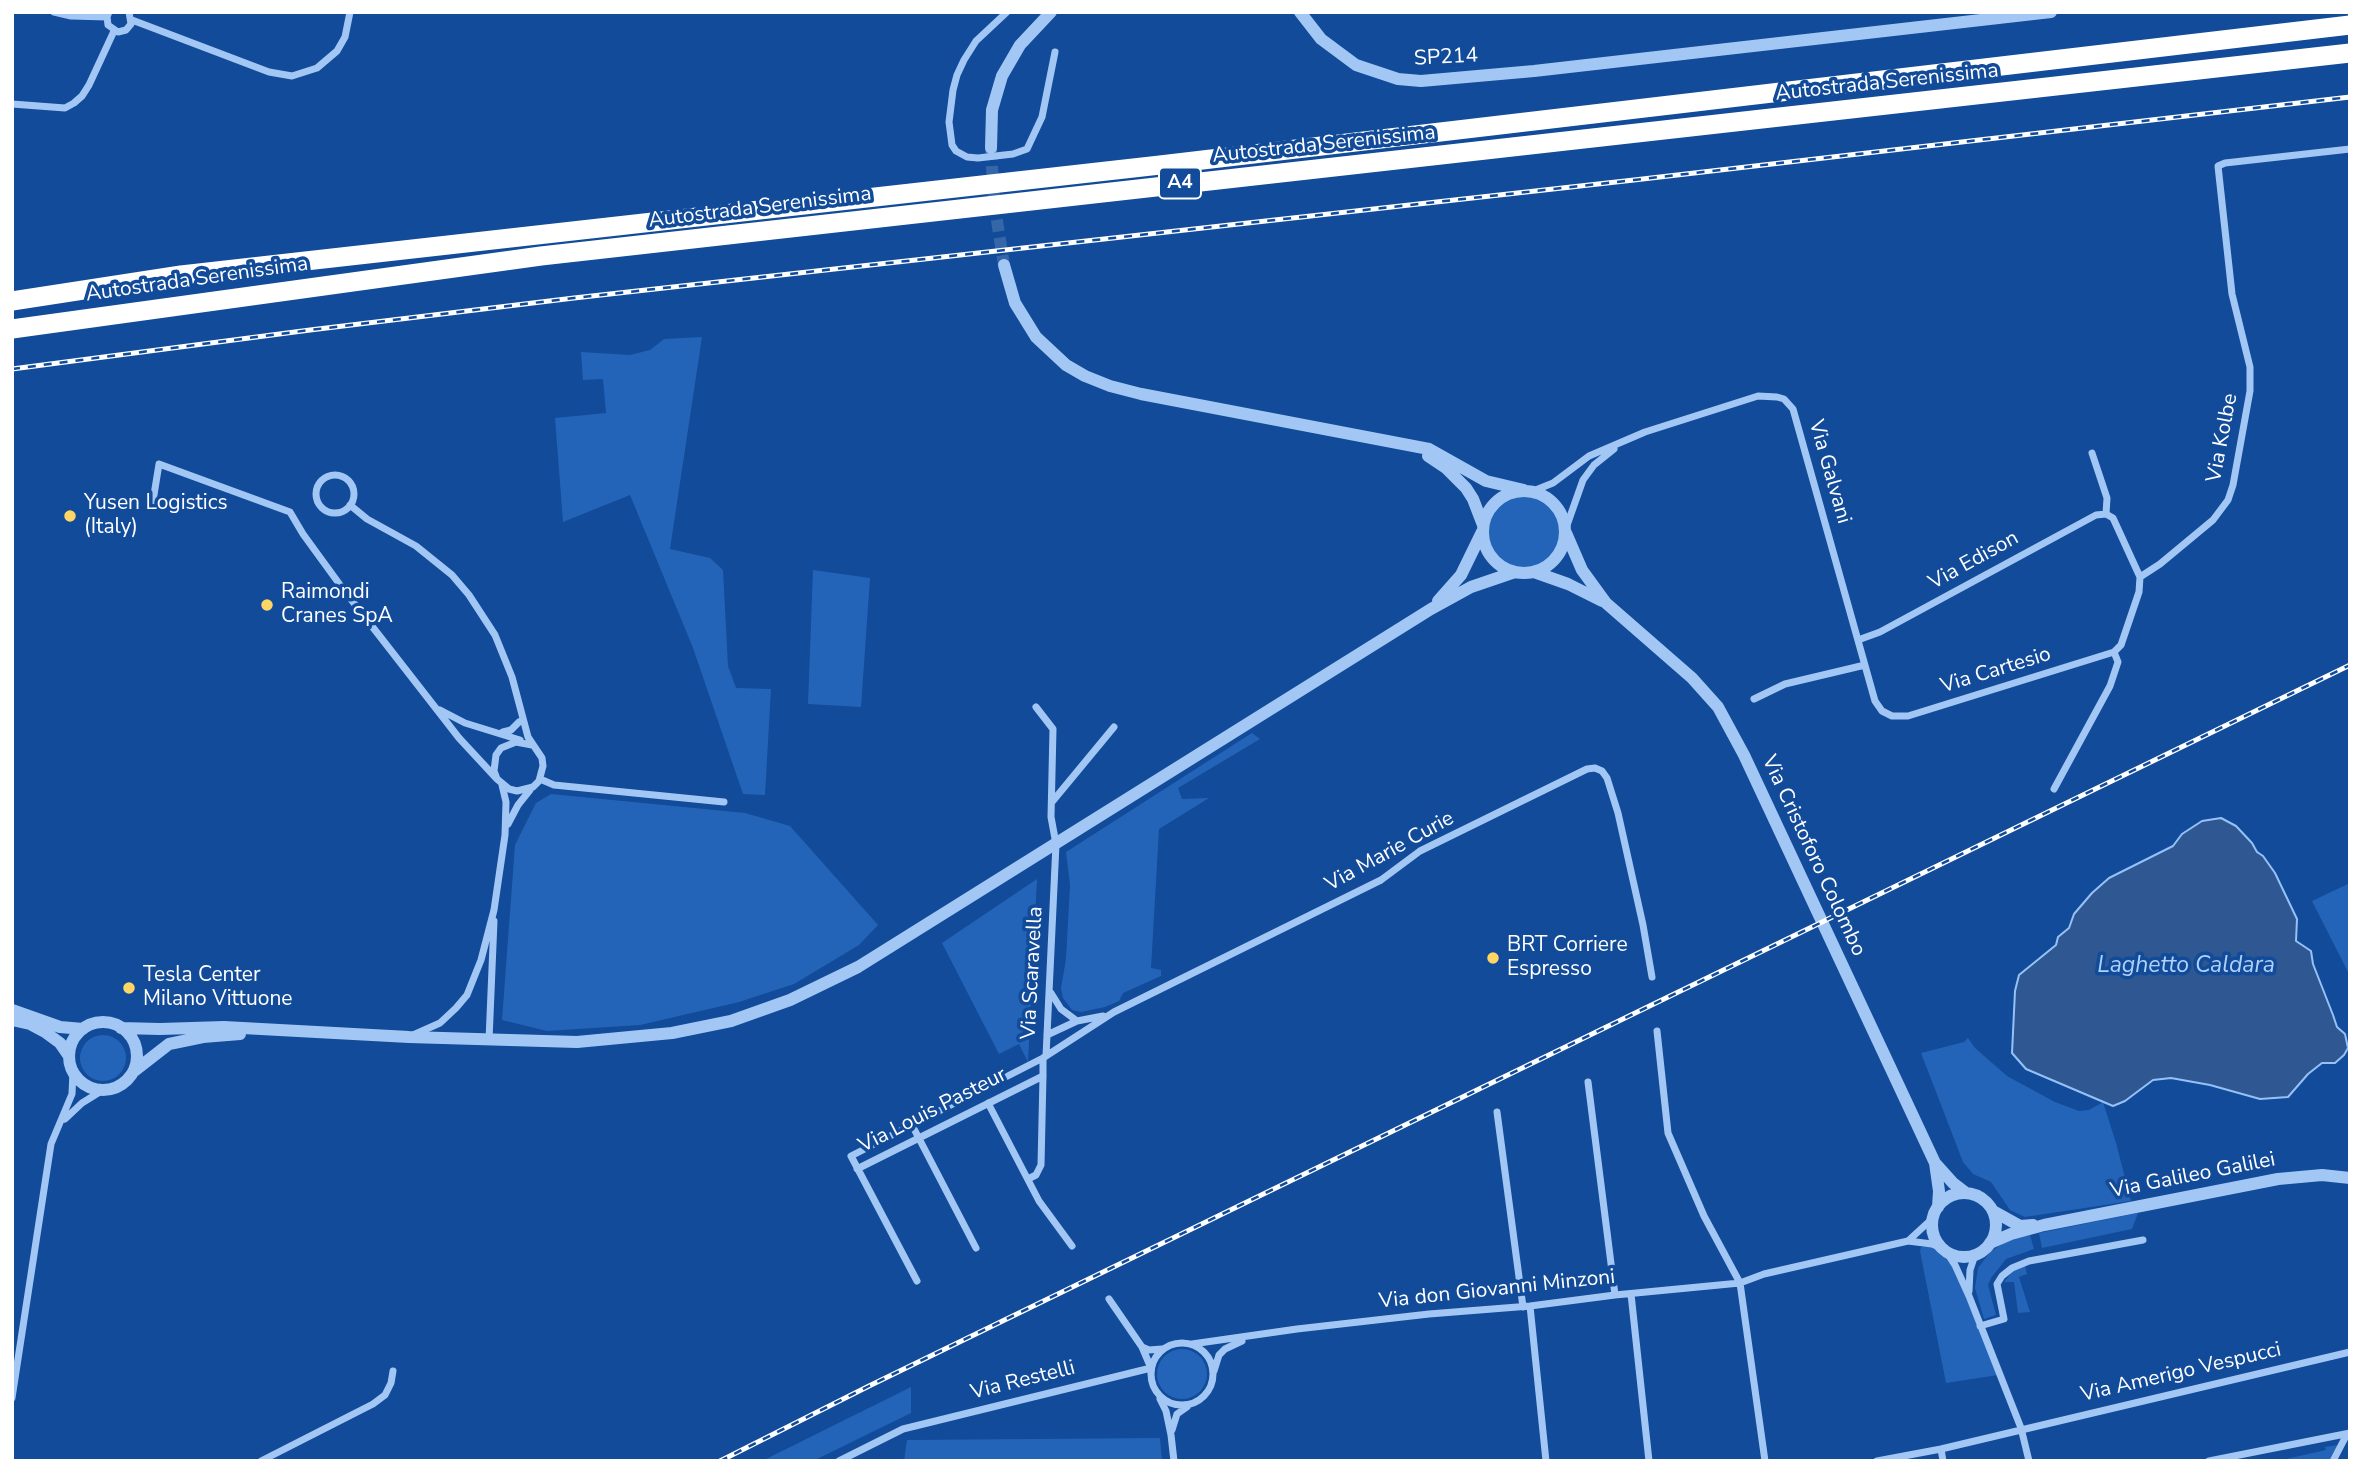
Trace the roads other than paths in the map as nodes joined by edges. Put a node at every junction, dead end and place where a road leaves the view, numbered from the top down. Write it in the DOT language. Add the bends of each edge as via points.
graph roads {
  1 [pos="54,12"];
  2 [pos="350,12"];
  3 [pos="1007,12"];
  4 [pos="1051,12"];
  5 [pos="1300,12"];
  6 [pos="2051,12"];
  7 [pos="108,15"];
  8 [pos="130,16"];
  9 [pos="2350,25"];
  10 [pos="114,31"];
  11 [pos="1055,52"];
  12 [pos="2350,53"];
  13 [pos="12,104"];
  14 [pos="991,148"];
  15 [pos="2350,149"];
  16 [pos="1004,265"];
  17 [pos="12,301"];
  18 [pos="12,329"];
  19 [pos="1626,440"];
  20 [pos="1417,447"];
  21 [pos="2092,453"];
  22 [pos="1528,490"];
  23 [pos="153,501"];
  24 [pos="350,505"];
  25 [pos="2106,514"];
  26 [pos="1483,527"];
  27 [pos="1566,531"];
  28 [pos="1515,572"];
  29 [pos="1534,572"];
  30 [pos="2140,577"];
  31 [pos="1606,603"];
  32 [pos="1431,609"];
  33 [pos="1858,639"];
  34 [pos="2114,652"];
  35 [pos="1865,665"];
  36 [pos="1754,699"];
  37 [pos="431,702"];
  38 [pos="1035,707"];
  39 [pos="1887,714"];
  40 [pos="520,718"];
  41 [pos="1114,727"];
  42 [pos="498,732"];
  43 [pos="510,740"];
  44 [pos="528,744"];
  45 [pos="540,779"];
  46 [pos="499,782"];
  47 [pos="533,787"];
  48 [pos="2054,789"];
  49 [pos="724,802"];
  50 [pos="1052,802"];
  51 [pos="505,835"];
  52 [pos="1056,844"];
  53 [pos="494,910"];
  54 [pos="1652,977"];
  55 [pos="1050,991"];
  56 [pos="12,1010"];
  57 [pos="1114,1012"];
  58 [pos="12,1020"];
  59 [pos="1077,1021"];
  60 [pos="121,1028"];
  61 [pos="83,1029"];
  62 [pos="295,1031"];
  63 [pos="1657,1031"];
  64 [pos="1048,1035"];
  65 [pos="409,1037"];
  66 [pos="489,1040"];
  67 [pos="69,1056"];
  68 [pos="1045,1057"];
  69 [pos="73,1072"];
  70 [pos="133,1072"];
  71 [pos="1042,1076"];
  72 [pos="1588,1082"];
  73 [pos="985,1087"];
  74 [pos="103,1090"];
  75 [pos="990,1102"];
  76 [pos="1497,1112"];
  77 [pos="62,1122"];
  78 [pos="912,1125"];
  79 [pos="919,1138"];
  80 [pos="1935,1163"];
  81 [pos="858,1169"];
  82 [pos="2350,1178"];
  83 [pos="1028,1180"];
  84 [pos="1966,1193"];
  85 [pos="1993,1211"];
  86 [pos="1935,1212"];
  87 [pos="2044,1225"];
  88 [pos="2143,1240"];
  89 [pos="1908,1241"];
  90 [pos="1990,1243"];
  91 [pos="1072,1246"];
  92 [pos="976,1248"];
  93 [pos="1944,1249"];
  94 [pos="1975,1255"];
  95 [pos="917,1281"];
  96 [pos="1740,1283"];
  97 [pos="1630,1294"];
  98 [pos="1615,1295"];
  99 [pos="1969,1296"];
  100 [pos="1109,1299"];
  101 [pos="1527,1307"];
  102 [pos="1980,1326"];
  103 [pos="1259,1336"];
  104 [pos="1192,1344"];
  105 [pos="1143,1347"];
  106 [pos="1162,1349"];
  107 [pos="2350,1352"];
  108 [pos="1151,1368"];
  109 [pos="393,1371"];
  110 [pos="1213,1376"];
  111 [pos="1158,1395"];
  112 [pos="12,1398"];
  113 [pos="1191,1405"];
  114 [pos="2021,1428"];
  115 [pos="2349,1433"];
  116 [pos="1171,1435"];
  117 [pos="1941,1449"];
  118 [pos="2339,1450"];
  119 [pos="261,1461"];
  120 [pos="838,1461"];
  121 [pos="1174,1461"];
  122 [pos="1546,1461"];
  123 [pos="1649,1461"];
  124 [pos="1765,1461"];
  125 [pos="1877,1461"];
  126 [pos="1943,1461"];
  127 [pos="2029,1461"];
  128 [pos="2209,1461"];
  129 [pos="2333,1461"];
  130 [pos="2342,1461"];
  1 -- 7 [label="street"];
  2 -- 8 [label="street" via="337,51 317,68 292,76 269,72"];
  3 -- 11 [label="street" via="976,41 957,75 949,122 956,151 978,158 1027,149 1042,117"];
  4 -- 14 [label="street" via="1020,45 1002,76 992,110"];
  5 -- 6 [label="street, SP214 / SP214" via="1321,39 1356,65 1398,79 1421,81"];
  7 -- 10 [label="street" via="108,25"];
  8 -- 10 [label="street" via="126,30"];
  9 -- 17 [label="highway, Autostrada Serenissima / A4" via="181,275"];
  10 -- 13 [label="street" via="89,85 74,103 65,108"];
  12 -- 18 [label="highway, Autostrada Serenissima / A4" via="541,256"];
  15 -- 30 [label="street, Via Kolbe" via="2218,166 2232,294 2250,367 2235,476 2219,514"];
  16 -- 20 [label="street" via="1015,303 1036,337 1085,376 1141,394"];
  19 -- 22 [label="street, Via Galvani" via="1589,456 1553,483"];
  19 -- 27 [label="street, Via Galvani" via="1588,473"];
  19 -- 33 [label="street, Via Galvani" via="1758,396 1784,399 1793,409"];
  20 -- 22 [label="street" via="1429,449 1486,481"];
  20 -- 26 [label="street" via="1466,488"];
  21 -- 25 [label="street" via="2107,498"];
  22 -- 26 [label="street" via="1497,500"];
  22 -- 27 [label="street" via="1556,504"];
  23 -- 37 [label="street" via="159,464 290,512 318,556"];
  24 -- 24 [label="street" via="353,493 349,482 337,476 320,482 316,493 323,509 340,512"];
  24 -- 40 [label="street" via="416,546 469,595 504,654"];
  25 -- 30 [label="street" via="2113,518"];
  25 -- 33 [label="street, Via Edison" via="2096,514 1880,632"];
  26 -- 28 [label="street" via="1491,557"];
  26 -- 32 [label="street" via="1461,575"];
  27 -- 29 [label="street" via="1557,558"];
  27 -- 31 [label="street, Via Cristoforo Colombo" via="1582,570"];
  28 -- 29 [label="street"];
  28 -- 32 [label="street" via="1471,587"];
  29 -- 31 [label="street, Via Cristoforo Colombo"];
  30 -- 34 [label="street" via="2139,592"];
  31 -- 80 [label="street, Via Cristoforo Colombo" via="1692,678 1718,707"];
  32 -- 52 [label="street"];
  33 -- 35 [label="street, Via Galvani"];
  34 -- 39 [label="street, Via Cartesio" via="1908,716"];
  34 -- 48 [label="street" via="2118,662 2110,686"];
  35 -- 36 [label="street" via="1785,684"];
  35 -- 39 [label="street, Via Galvani" via="1878,707"];
  37 -- 42 [label="street" via="456,719"];
  37 -- 46 [label="street"];
  38 -- 50 [label="street, Via Scaravella" via="1053,729"];
  40 -- 42 [label="street" via="511,730"];
  40 -- 43 [label="street"];
  40 -- 44 [label="street"];
  41 -- 50 [label="street"];
  42 -- 43 [label="street"];
  43 -- 44 [label="street"];
  43 -- 46 [label="street" via="494,763"];
  44 -- 45 [label="street" via="542,758"];
  45 -- 47 [label="street"];
  45 -- 49 [label="street" via="554,785"];
  46 -- 47 [label="street" via="517,791"];
  46 -- 51 [label="street" via="506,802"];
  47 -- 51 [label="street" via="513,813"];
  50 -- 52 [label="street, Via Scaravella"];
  51 -- 53 [label="street"];
  52 -- 55 [label="street, Via Scaravella"];
  52 -- 66 [label="street" via="848,972 751,1014 702,1028 637,1038"];
  53 -- 65 [label="street" via="467,995 440,1023"];
  53 -- 66 [label="street"];
  54 -- 57 [label="street, Via Marie Curie" via="1618,813 1607,778 1595,768 1420,851 1381,880"];
  55 -- 59 [label="street" via="1061,1009"];
  55 -- 64 [label="street, Via Scaravella"];
  56 -- 61 [label="street" via="60,1027"];
  57 -- 59 [label="street"];
  57 -- 68 [label="street, Via Marie Curie"];
  58 -- 67 [label="street" via="45,1032"];
  59 -- 64 [label="street"];
  60 -- 61 [label="street" via="104,1022"];
  60 -- 62 [label="street"];
  60 -- 70 [label="street" via="131,1036 137,1051"];
  61 -- 67 [label="street" via="73,1040"];
  62 -- 65 [label="street"];
  62 -- 70 [label="street" via="169,1044"];
  63 -- 96 [label="street" via="1668,1133"];
  64 -- 68 [label="street, Via Scaravella"];
  65 -- 66 [label="street"];
  67 -- 69 [label="street"];
  68 -- 71 [label="street, Via Scaravella"];
  68 -- 73 [label="street, Via Louis Pasteur"];
  69 -- 74 [label="street" via="85,1085"];
  69 -- 77 [label="street" via="72,1094"];
  70 -- 74 [label="street" via="122,1084"];
  71 -- 75 [label="street, Via Louis Pasteur"];
  71 -- 83 [label="street, Via Scaravella" via="1041,1165"];
  72 -- 98 [label="street"];
  73 -- 75 [label="street"];
  73 -- 78 [label="street, Via Louis Pasteur"];
  74 -- 77 [label="street"];
  75 -- 79 [label="street, Via Louis Pasteur"];
  75 -- 83 [label="street"];
  76 -- 101 [label="street"];
  77 -- 112 [label="street" via="51,1144"];
  78 -- 79 [label="street"];
  78 -- 81 [label="street, Via Louis Pasteur" via="851,1156"];
  79 -- 81 [label="street, Via Louis Pasteur"];
  79 -- 92 [label="street"];
  80 -- 84 [label="street, Via Cristoforo Colombo"];
  80 -- 86 [label="street, Via Cristoforo Colombo" via="1939,1191"];
  81 -- 95 [label="street"];
  82 -- 87 [label="street, Via Galileo Galilei" via="2278,1179"];
  83 -- 91 [label="street"];
  84 -- 85 [label="street" via="1986,1202"];
  84 -- 86 [label="street" via="1950,1196"];
  85 -- 87 [label="street, Via Galileo Galilei" via="2020,1226"];
  85 -- 90 [label="street" via="1996,1227"];
  86 -- 89 [label="street"];
  86 -- 93 [label="street" via="1933,1228"];
  87 -- 90 [label="street, Via Galileo Galilei"];
  88 -- 102 [label="street" via="2012,1268 1997,1284 2004,1319"];
  89 -- 93 [label="street"];
  89 -- 96 [label="street, Via don Giovanni Minzoni"];
  90 -- 94 [label="street"];
  93 -- 94 [label="street" via="1955,1255"];
  93 -- 99 [label="street"];
  94 -- 99 [label="street"];
  96 -- 97 [label="street, Via don Giovanni Minzoni"];
  96 -- 124 [label="street"];
  97 -- 98 [label="street, Via don Giovanni Minzoni"];
  97 -- 123 [label="street"];
  98 -- 101 [label="street, Via don Giovanni Minzoni"];
  99 -- 102 [label="street"];
  100 -- 105 [label="street"];
  101 -- 103 [label="street, Via don Giovanni Minzoni" via="1429,1314"];
  101 -- 122 [label="street"];
  102 -- 114 [label="street"];
  103 -- 104 [label="street, Via don Giovanni Minzoni"];
  103 -- 110 [label="street, Via don Giovanni Minzoni" via="1224,1349"];
  104 -- 106 [label="street"];
  104 -- 110 [label="street" via="1209,1357"];
  105 -- 106 [label="street"];
  105 -- 108 [label="street"];
  106 -- 108 [label="street"];
  107 -- 114 [label="street, Via Amerigo Vespucci"];
  108 -- 111 [label="street" via="1150,1379"];
  108 -- 120 [label="street, Via Restelli" via="903,1429"];
  109 -- 119 [label="street" via="385,1395 373,1404"];
  110 -- 113 [label="street" via="1206,1394"];
  111 -- 113 [label="street" via="1171,1404"];
  111 -- 116 [label="street"];
  113 -- 116 [label="street" via="1177,1414"];
  114 -- 117 [label="street, Via Amerigo Vespucci"];
  114 -- 127 [label="street"];
  115 -- 118 [label="street"];
  115 -- 128 [label="street"];
  116 -- 121 [label="street"];
  117 -- 125 [label="street, Via Amerigo Vespucci"];
  117 -- 126 [label="street"];
  118 -- 129 [label="street"];
  118 -- 130 [label="street"];
}
